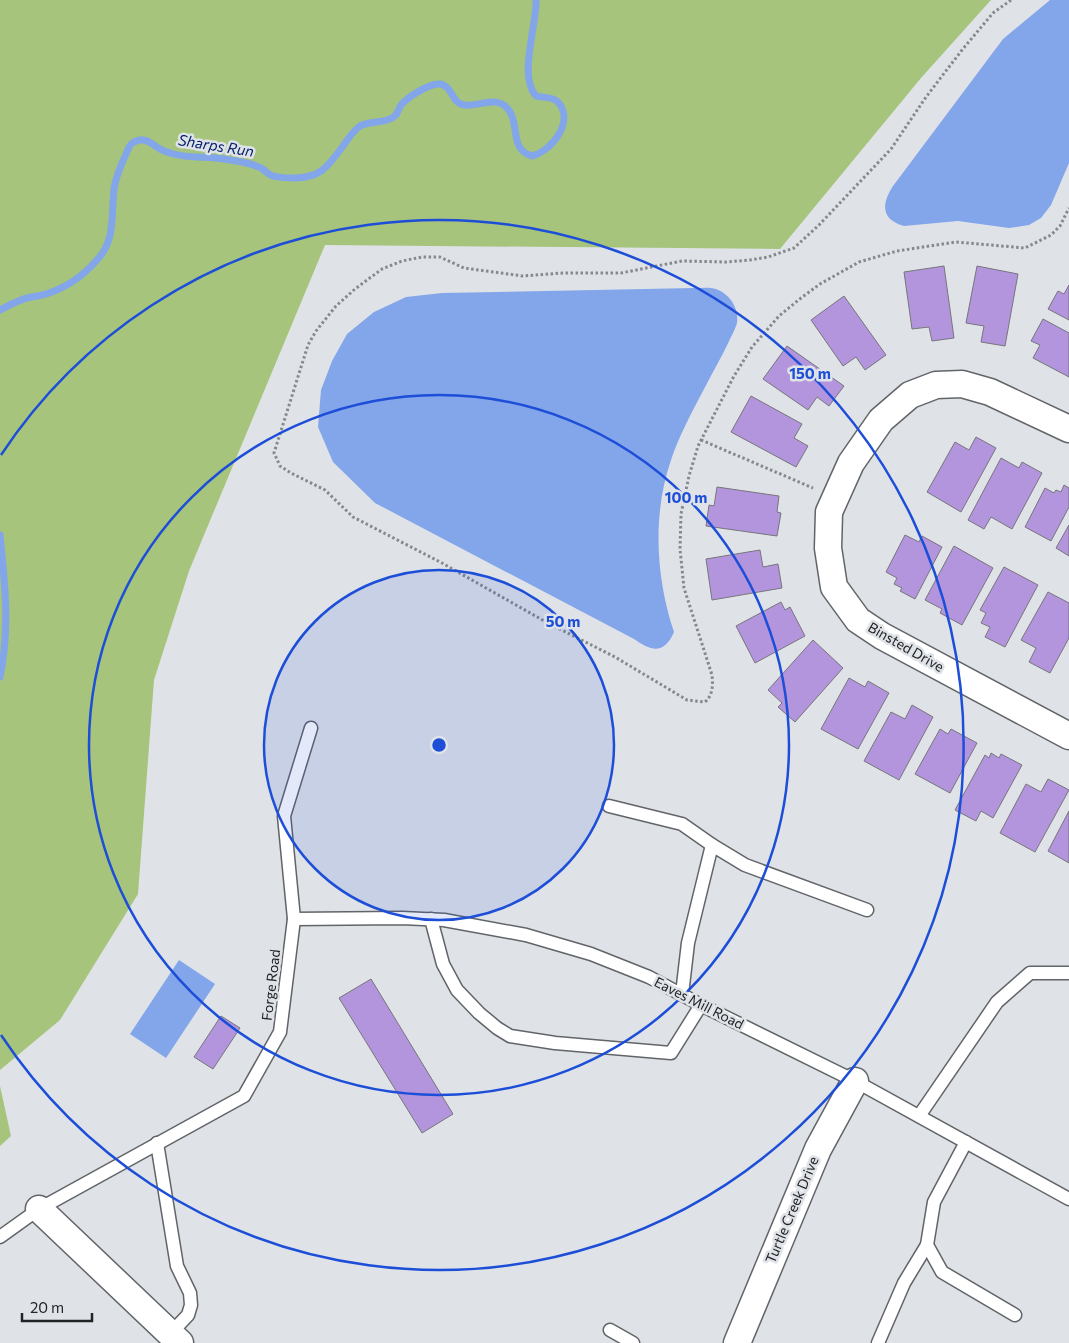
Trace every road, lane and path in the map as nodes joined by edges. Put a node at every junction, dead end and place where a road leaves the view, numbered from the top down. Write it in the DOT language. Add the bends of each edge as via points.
graph roads {
  1 [pos="1011,0"];
  2 [pos="1069,208"];
  3 [pos="1069,429"];
  4 [pos="701,440"];
  5 [pos="813,488"];
  6 [pos="311,728"];
  7 [pos="1069,736"];
  8 [pos="609,806"];
  9 [pos="712,846"];
  10 [pos="867,910"];
  11 [pos="294,919"];
  12 [pos="431,919"];
  13 [pos="1069,973"];
  14 [pos="682,994"];
  15 [pos="701,1005"];
  16 [pos="855,1081"];
  17 [pos="919,1116"];
  18 [pos="966,1142"];
  19 [pos="157,1143"];
  20 [pos="1069,1199"];
  21 [pos="39,1208"];
  22 [pos="0,1237"];
  23 [pos="927,1245"];
  24 [pos="1015,1315"];
  25 [pos="610,1330"];
  26 [pos="175,1339"];
  27 [pos="633,1343"];
  28 [pos="737,1343"];
  29 [pos="878,1343"];
  1 -- 4 [label="path" via="962,50 891,149 794,248 750,260 682,261 621,273 523,276 464,268 440,257 422,257 382,268 336,306 316,331 308,345 274,453 280,466 325,490 353,516 546,622 616,656 688,700 705,702 710,698 713,687 712,675 684,588 680,549 681,514"];
  2 -- 4 [label="path" via="1051,235 1025,248 956,242 923,246 877,255 820,284 779,316 752,346"];
  3 -- 7 [label="street, Binsted Drive" via="990,392 962,384 936,385 910,395 881,420 851,463 829,512 828,548 834,587 858,620"];
  4 -- 5 [label="path"];
  6 -- 11 [label="lane, Forge Road" via="284,816"];
  8 -- 9 [label="lane" via="682,824"];
  9 -- 10 [label="lane" via="745,865"];
  9 -- 14 [label="lane" via="688,943"];
  11 -- 12 [label="lane, Eaves Mill Road"];
  11 -- 19 [label="lane, Forge Road" via="280,1032 244,1096"];
  12 -- 14 [label="lane, Eaves Mill Road" via="526,935 591,954"];
  12 -- 15 [label="lane" via="443,964 457,990 510,1036 671,1053"];
  13 -- 17 [label="lane" via="1030,974 997,1002"];
  14 -- 15 [label="lane, Eaves Mill Road"];
  15 -- 16 [label="lane, Eaves Mill Road"];
  16 -- 17 [label="lane, Eaves Mill Road"];
  16 -- 28 [label="street, Turtle Creek Drive" via="818,1149"];
  17 -- 18 [label="lane, Eaves Mill Road"];
  18 -- 20 [label="lane, Eaves Mill Road"];
  18 -- 23 [label="lane" via="934,1202"];
  19 -- 21 [label="lane, Forge Road"];
  19 -- 26 [label="lane" via="177,1266 190,1292 191,1305"];
  21 -- 22 [label="lane, Forge Road"];
  21 -- 26 [label="street"];
  23 -- 24 [label="lane" via="942,1272"];
  23 -- 29 [label="lane" via="904,1283"];
  25 -- 27 [label="lane"];
}
